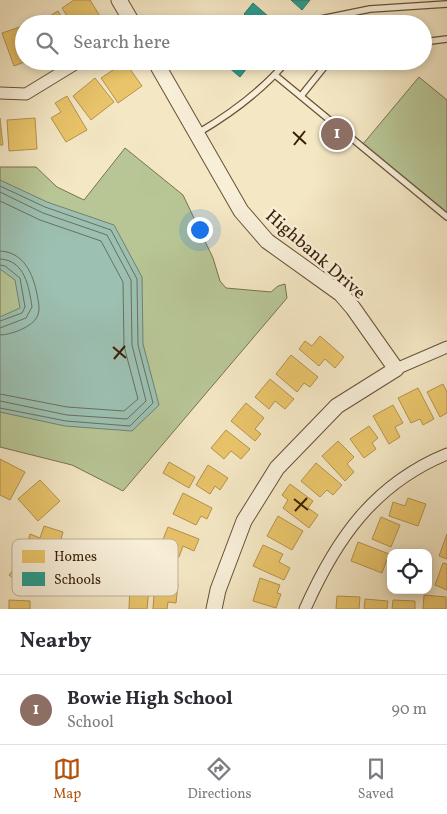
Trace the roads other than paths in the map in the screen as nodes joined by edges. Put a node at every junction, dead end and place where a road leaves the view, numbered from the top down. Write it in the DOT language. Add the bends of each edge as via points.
graph roads {
  1 [pos="119,0"];
  2 [pos="447,4"];
  3 [pos="128,15"];
  4 [pos="341,15"];
  5 [pos="447,39"];
  6 [pos="432,41"];
  7 [pos="65,70"];
  8 [pos="160,70"];
  9 [pos="279,70"];
  10 [pos="322,70"];
  11 [pos="275,75"];
  12 [pos="0,93"];
  13 [pos="301,96"];
  14 [pos="197,134"];
  15 [pos="447,217"];
  16 [pos="447,347"];
  17 [pos="396,369"];
  18 [pos="447,454"];
  19 [pos="214,609"];
  20 [pos="305,609"];
  1 -- 3 [label="street"];
  2 -- 4 [label="lane" via="370,9"];
  5 -- 6 [label="lane"];
  7 -- 12 [label="street" via="26,94"];
  8 -- 14 [label="street, Highbank Drive"];
  9 -- 11 [label="lane"];
  10 -- 13 [label="lane"];
  11 -- 13 [label="lane"];
  11 -- 14 [label="lane" via="225,118"];
  13 -- 15 [label="lane"];
  14 -- 17 [label="street, Highbank Drive" via="241,211 267,241 341,294"];
  16 -- 17 [label="street"];
  17 -- 19 [label="street" via="337,406 277,468 244,521"];
  18 -- 20 [label="street" via="409,473 384,492 359,518 322,569"];
}
